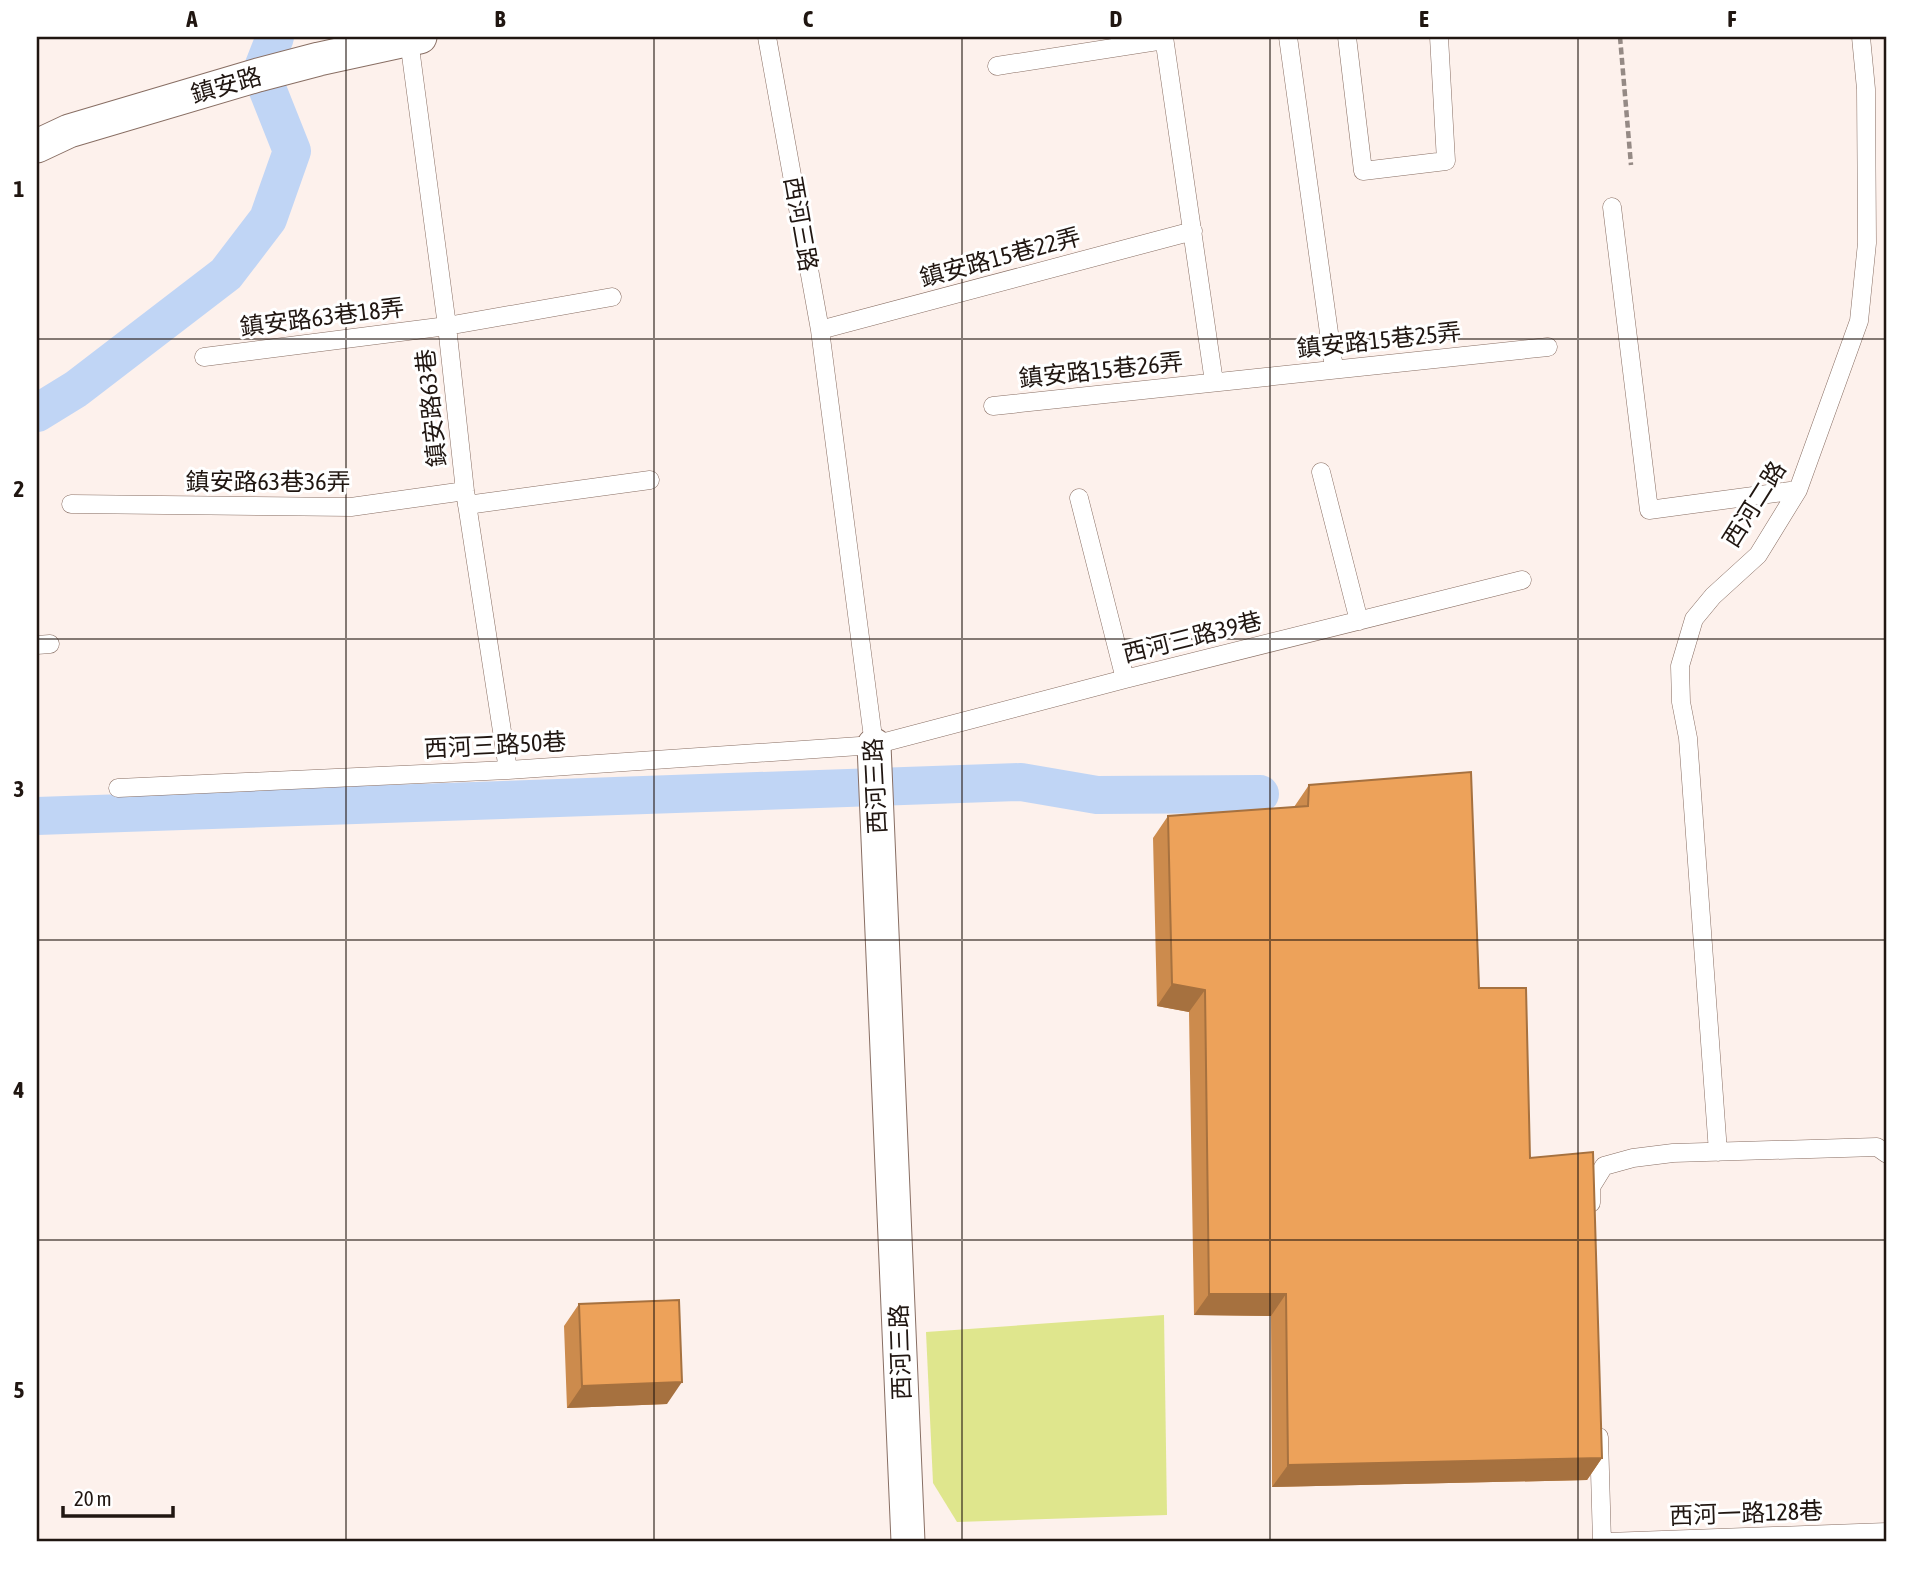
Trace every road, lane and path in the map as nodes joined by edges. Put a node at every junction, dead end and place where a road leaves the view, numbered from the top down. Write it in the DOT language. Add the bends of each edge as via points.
graph roads {
  1 [pos="767,37"];
  2 [pos="1289,37"];
  3 [pos="1347,37"];
  4 [pos="1439,37"];
  5 [pos="1620,37"];
  6 [pos="1861,37"];
  7 [pos="414,38"];
  8 [pos="1164,39"];
  9 [pos="997,66"];
  10 [pos="37,146"];
  11 [pos="1631,164"];
  12 [pos="1612,207"];
  13 [pos="1193,231"];
  14 [pos="612,297"];
  15 [pos="447,326"];
  16 [pos="820,330"];
  17 [pos="1548,346"];
  18 [pos="204,357"];
  19 [pos="1334,369"];
  20 [pos="1214,382"];
  21 [pos="993,406"];
  22 [pos="1321,472"];
  23 [pos="650,480"];
  24 [pos="1798,490"];
  25 [pos="466,498"];
  26 [pos="1079,498"];
  27 [pos="71,504"];
  28 [pos="1522,580"];
  29 [pos="1359,621"];
  30 [pos="1125,679"];
  31 [pos="874,745"];
  32 [pos="508,769"];
  33 [pos="118,788"];
  34 [pos="1718,1152"];
  35 [pos="1887,1154"];
  36 [pos="1592,1214"];
  37 [pos="1598,1419"];
  38 [pos="1887,1532"];
  39 [pos="908,1542"];
  40 [pos="1605,1542"];
  1 -- 16 [label="lane, 西河三路"];
  2 -- 19 [label="lane"];
  3 -- 4 [label="lane" via="1363,171 1446,161"];
  5 -- 11 [label="path"];
  6 -- 24 [label="lane, 西河二路" via="1867,243 1859,321"];
  7 -- 10 [label="street, 鎮安路" via="258,75 69,131"];
  7 -- 15 [label="lane, 鎮安路63巷"];
  8 -- 9 [label="lane"];
  8 -- 13 [label="lane"];
  12 -- 24 [label="lane" via="1649,510"];
  13 -- 16 [label="lane, 鎮安路15巷22弄"];
  13 -- 20 [label="lane"];
  14 -- 15 [label="lane, 鎮安路63巷18弄"];
  15 -- 18 [label="lane, 鎮安路63巷18弄"];
  15 -- 25 [label="lane, 鎮安路63巷"];
  16 -- 31 [label="lane, 西河三路"];
  17 -- 19 [label="lane, 鎮安路15巷25弄"];
  19 -- 20 [label="lane, 鎮安路15巷25弄"];
  20 -- 21 [label="lane, 鎮安路15巷26弄"];
  22 -- 29 [label="lane"];
  23 -- 25 [label="lane, 鎮安路63巷36弄"];
  24 -- 34 [label="lane, 西河二路" via="1758,555 1695,619 1680,666"];
  25 -- 27 [label="lane, 鎮安路63巷36弄" via="351,507"];
  25 -- 32 [label="lane, 鎮安路63巷"];
  26 -- 30 [label="lane"];
  28 -- 29 [label="lane, 西河三路39巷"];
  29 -- 30 [label="lane, 西河三路39巷"];
  30 -- 31 [label="lane, 西河三路39巷"];
  31 -- 32 [label="lane, 西河三路50巷"];
  31 -- 39 [label="street, 西河三路"];
  32 -- 33 [label="lane, 西河三路50巷"];
  34 -- 35 [label="lane" via="1877,1147"];
  34 -- 36 [label="lane" via="1673,1153 1604,1166 1591,1186"];
  37 -- 40 [label="lane"];
  38 -- 40 [label="lane, 西河一路128巷"];
}
